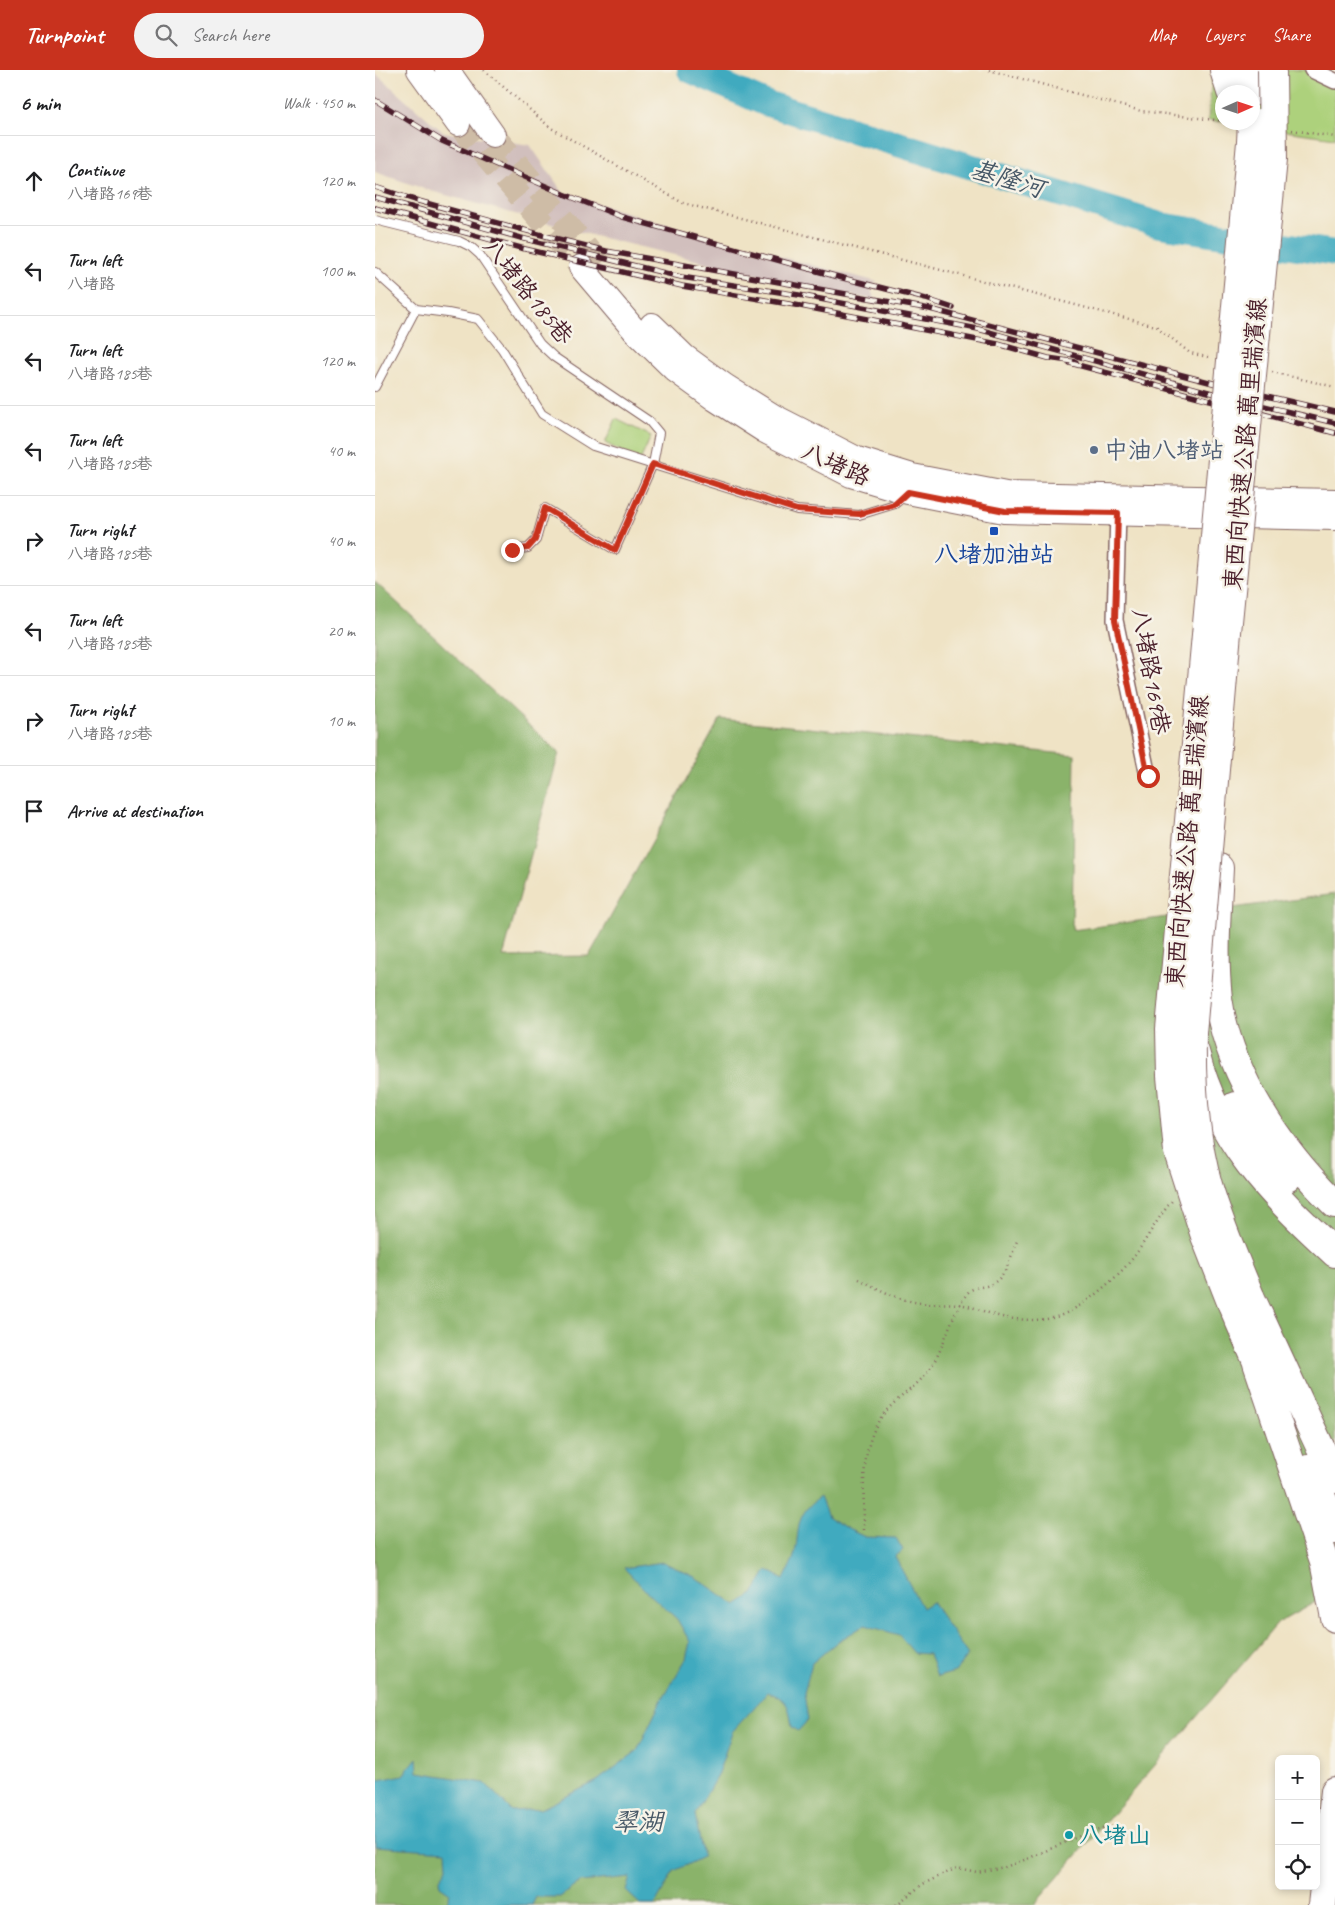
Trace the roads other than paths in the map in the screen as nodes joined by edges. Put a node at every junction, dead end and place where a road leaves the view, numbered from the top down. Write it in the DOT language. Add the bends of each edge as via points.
graph roads {
  1 [pos="419,70"];
  2 [pos="447,70"];
  3 [pos="1224,70"];
  4 [pos="1252,70"];
  5 [pos="1267,70"];
  6 [pos="1272,70"];
  7 [pos="1312,70"];
  8 [pos="1335,81"];
  9 [pos="1229,85"];
  10 [pos="1252,85"];
  11 [pos="458,124"];
  12 [pos="1239,130"];
  13 [pos="1252,130"];
  14 [pos="493,135"];
  15 [pos="375,220"];
  16 [pos="581,268"];
  17 [pos="375,272"];
  18 [pos="607,273"];
  19 [pos="416,309"];
  20 [pos="375,387"];
  21 [pos="653,464"];
  22 [pos="910,484"];
  23 [pos="1335,501"];
  24 [pos="1118,513"];
  25 [pos="1335,518"];
  26 [pos="512,550"];
  27 [pos="1227,632"];
  28 [pos="1148,776"];
  29 [pos="1181,907"];
  30 [pos="1335,1204"];
  31 [pos="1335,1228"];
  32 [pos="1335,1253"];
  33 [pos="1240,1299"];
  34 [pos="1257,1363"];
  35 [pos="1335,1479"];
  36 [pos="1335,1530"];
  37 [pos="1335,1618"];
  38 [pos="1335,1791"];
  39 [pos="1322,1905"];
  1 -- 11 [label="main road"];
  2 -- 14 [label="main road"];
  3 -- 9 [label="highway"];
  4 -- 10 [label="highway"];
  5 -- 29 [label="highway"];
  6 -- 27 [label="highway, 東西向快速公路 萬里瑞濱線, bridge" via="1273,159"];
  7 -- 8 [label="street"];
  12 -- 29 [label="highway" via="1241,145"];
  13 -- 33 [label="highway, 東西向快速公路 萬里瑞濱線, bridge" via="1170,1029 1178,1152 1205,1236"];
  15 -- 21 [label="lane, 八堵路185巷" via="459,241 471,247 480,255 540,344 554,357 649,421 659,433"];
  16 -- 22 [label="main road, 八堵路" via="636,332 675,370 715,399 765,431 851,475"];
  17 -- 19 [label="lane"];
  18 -- 22 [label="main road, 八堵路" via="648,321 685,357 725,386 773,416"];
  19 -- 20 [label="lane"];
  19 -- 21 [label="lane" via="478,319 502,349 542,414 593,446"];
  21 -- 22 [label="lane" via="797,510 859,514 895,504"];
  21 -- 26 [label="lane, 八堵路185巷" via="615,550 545,508 535,540 528,548"];
  22 -- 23 [label="main road, 八堵路" via="1006,494"];
  22 -- 24 [label="main road, 八堵路" via="1005,511"];
  24 -- 25 [label="main road, 八堵路"];
  24 -- 28 [label="street, 八堵路169巷" via="1115,620"];
  27 -- 30 [label="highway, bridge" via="1215,947 1219,1000 1240,1071 1258,1108 1316,1185"];
  27 -- 33 [label="highway, 東西向快速公路 萬里瑞濱線, bridge" via="1191,1033 1191,1079 1197,1133 1208,1185"];
  29 -- 31 [label="highway" via="1190,941 1195,981 1226,1090 1249,1132 1296,1190"];
  29 -- 32 [label="highway" via="1174,954 1200,1071 1211,1098 1248,1164 1273,1194"];
  33 -- 34 [label="highway, 東西向快速公路 萬里瑞濱線"];
  33 -- 35 [label="highway, 東西向快速公路 萬里瑞濱線"];
  34 -- 36 [label="highway, 東西向快速公路 萬里瑞濱線"];
  34 -- 37 [label="highway" via="1324,1561"];
  38 -- 39 [label="highway"];
}
